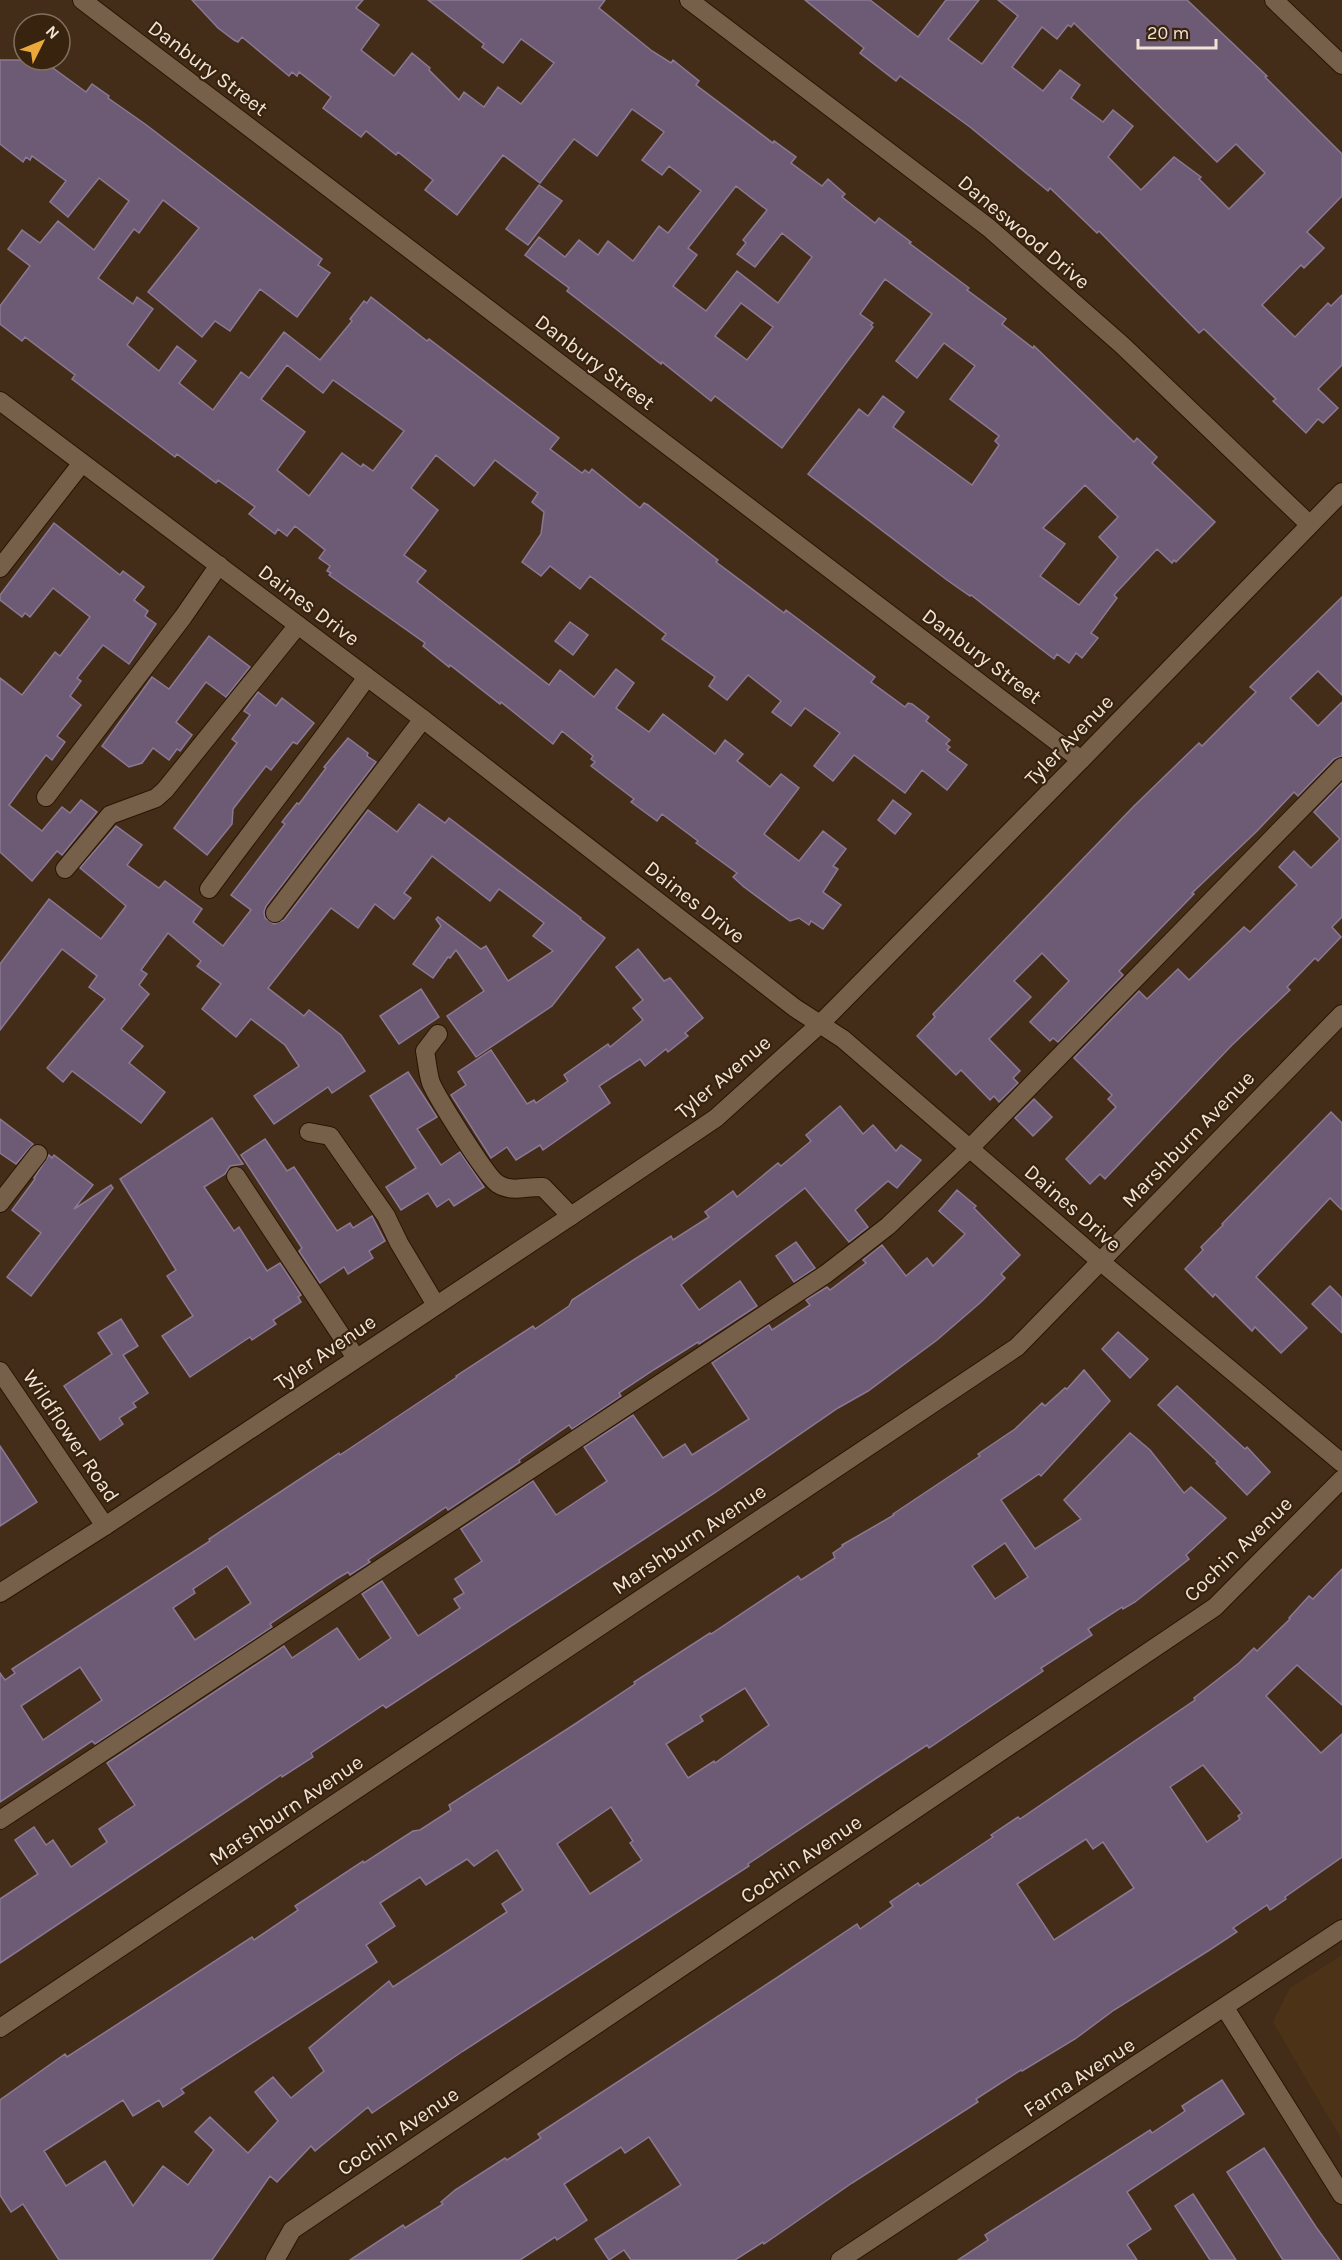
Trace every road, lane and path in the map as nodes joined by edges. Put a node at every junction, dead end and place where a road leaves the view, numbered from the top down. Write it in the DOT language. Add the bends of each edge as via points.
graph roads {
  1 [pos="82,0"];
  2 [pos="689,0"];
  3 [pos="1274,0"];
  4 [pos="1342,65"];
  5 [pos="0,401"];
  6 [pos="82,463"];
  7 [pos="1342,492"];
  8 [pos="1309,524"];
  9 [pos="219,566"];
  10 [pos="0,568"];
  11 [pos="298,625"];
  12 [pos="367,677"];
  13 [pos="423,719"];
  14 [pos="1081,760"];
  15 [pos="1342,767"];
  16 [pos="46,797"];
  17 [pos="65,869"];
  18 [pos="209,889"];
  19 [pos="274,913"];
  20 [pos="1342,1014"];
  21 [pos="820,1024"];
  22 [pos="438,1034"];
  23 [pos="309,1132"];
  24 [pos="969,1149"];
  25 [pos="38,1154"];
  26 [pos="236,1176"];
  27 [pos="0,1203"];
  28 [pos="572,1216"];
  29 [pos="1100,1261"];
  30 [pos="436,1305"];
  31 [pos="356,1358"];
  32 [pos="0,1371"];
  33 [pos="1342,1463"];
  34 [pos="1342,1479"];
  35 [pos="105,1526"];
  36 [pos="0,1593"];
  37 [pos="0,1820"];
  38 [pos="1342,1929"];
  39 [pos="1226,2008"];
  40 [pos="0,2028"];
  41 [pos="1342,2195"];
  42 [pos="275,2260"];
  43 [pos="840,2260"];
  1 -- 14 [label="street, Danbury Street"];
  2 -- 8 [label="street, Daneswood Drive" via="989,228 1122,345"];
  3 -- 4 [label="street"];
  5 -- 6 [label="street, Daines Drive"];
  6 -- 9 [label="street, Daines Drive"];
  6 -- 10 [label="street"];
  7 -- 8 [label="street, Tyler Avenue"];
  8 -- 14 [label="street, Tyler Avenue"];
  9 -- 11 [label="street, Daines Drive"];
  9 -- 16 [label="street"];
  11 -- 12 [label="street, Daines Drive"];
  11 -- 17 [label="street" via="165,790 156,798 110,815"];
  12 -- 13 [label="street, Daines Drive"];
  12 -- 18 [label="street"];
  13 -- 19 [label="street"];
  13 -- 21 [label="street, Daines Drive"];
  14 -- 21 [label="street, Tyler Avenue"];
  15 -- 24 [label="street"];
  20 -- 29 [label="street, Marshburn Avenue"];
  21 -- 24 [label="street, Daines Drive" via="843,1039"];
  21 -- 28 [label="street, Tyler Avenue" via="716,1118"];
  22 -- 28 [label="street" via="425,1052 432,1084 489,1174 496,1183 513,1190 543,1187"];
  23 -- 30 [label="street" via="330,1136 386,1216"];
  24 -- 29 [label="street, Daines Drive"];
  24 -- 37 [label="street" via="888,1226 826,1274"];
  25 -- 27 [label="street"];
  26 -- 31 [label="street"];
  28 -- 30 [label="street, Tyler Avenue"];
  29 -- 33 [label="street, Daines Drive"];
  29 -- 40 [label="street, Marshburn Avenue" via="1017,1347"];
  30 -- 31 [label="street, Tyler Avenue"];
  31 -- 35 [label="street, Tyler Avenue"];
  32 -- 35 [label="street, Wildflower Road"];
  34 -- 42 [label="street, Cochin Avenue" via="1215,1607 292,2230"];
  35 -- 36 [label="street, Tyler Avenue"];
  38 -- 39 [label="street, Farna Avenue"];
  39 -- 41 [label="street"];
  39 -- 43 [label="street, Farna Avenue"];
}
